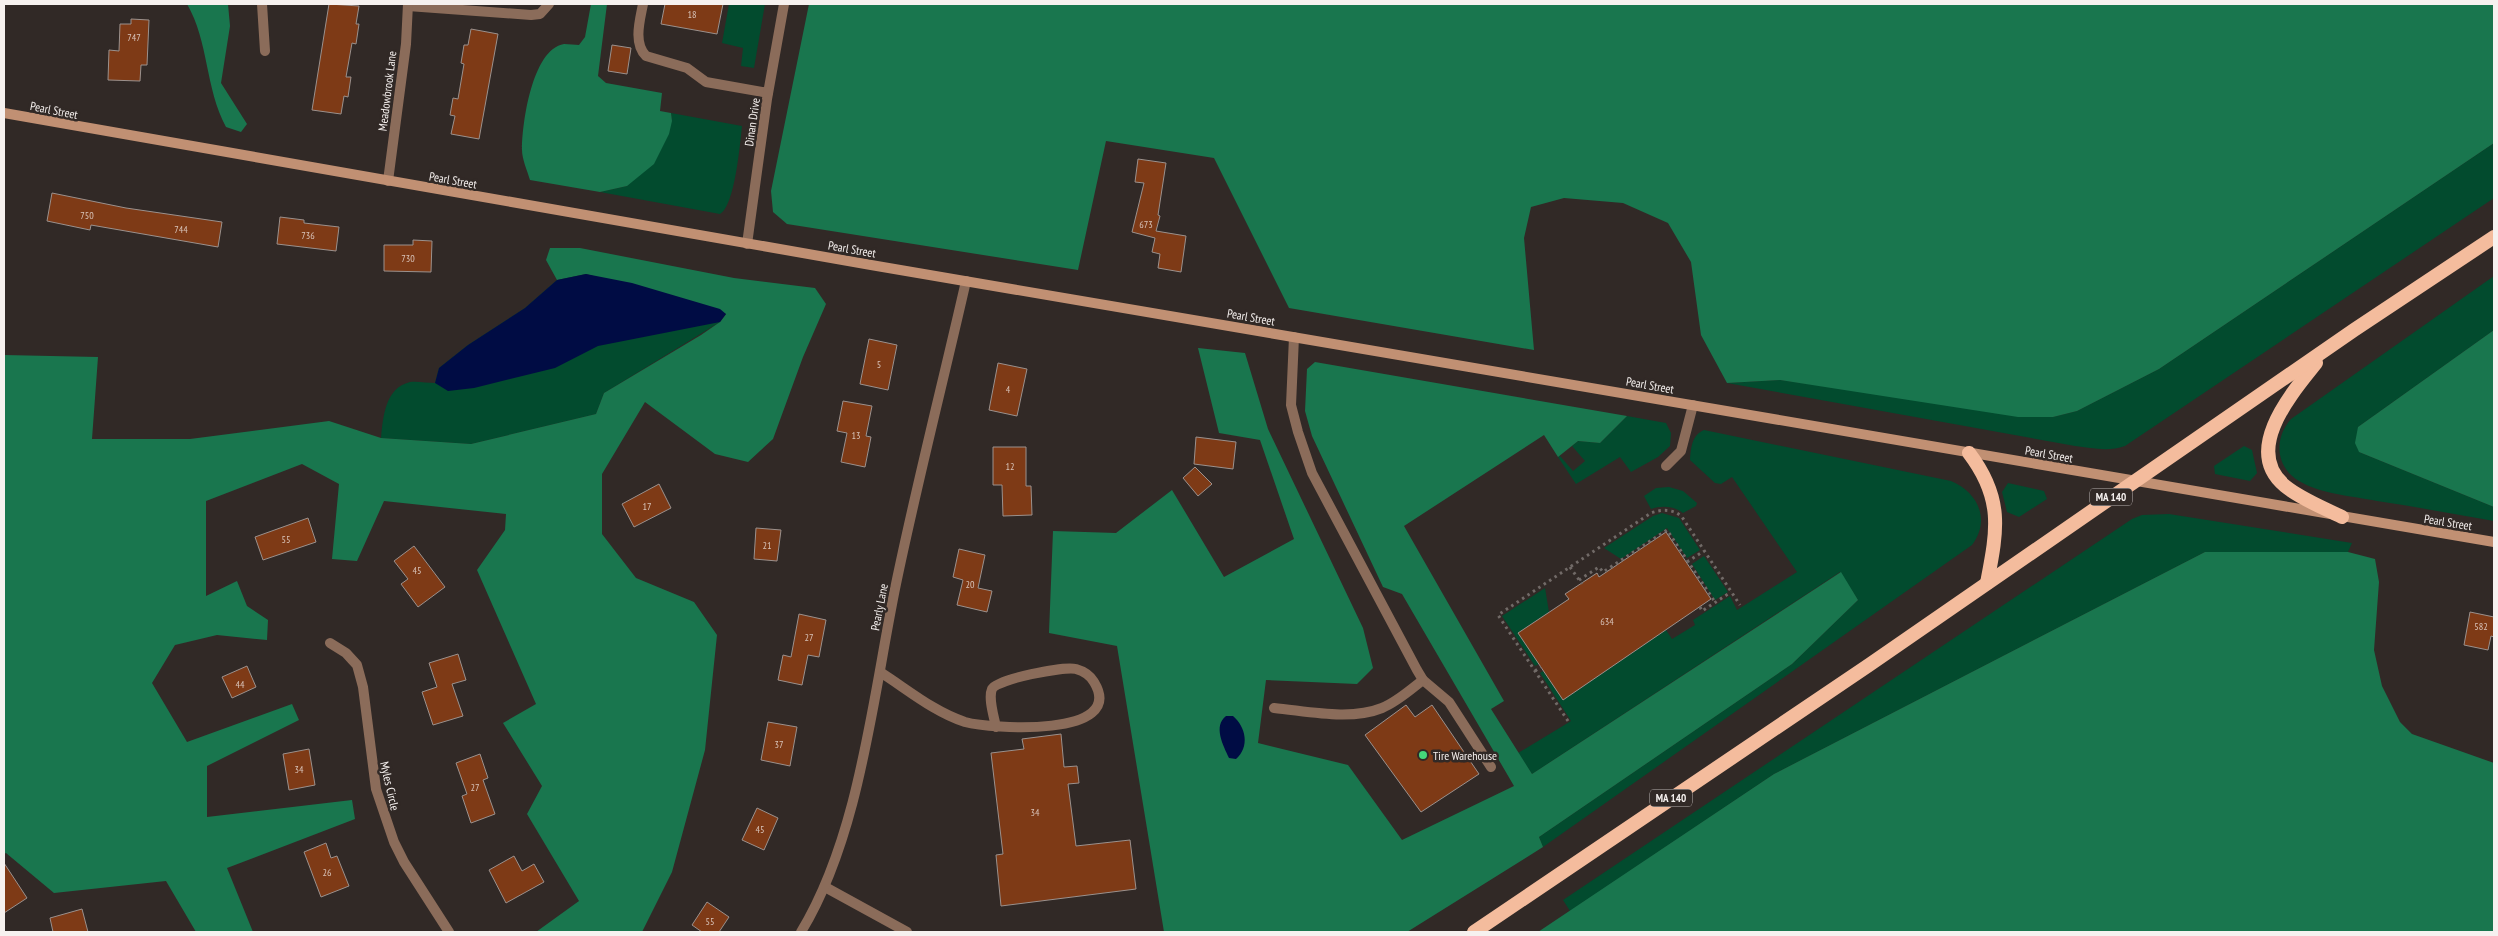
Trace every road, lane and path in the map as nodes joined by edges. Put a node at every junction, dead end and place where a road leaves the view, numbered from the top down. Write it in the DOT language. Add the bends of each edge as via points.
graph roads {
  1 [pos="262,4"];
  2 [pos="549,4"];
  3 [pos="642,4"];
  4 [pos="784,4"];
  5 [pos="408,5"];
  6 [pos="265,51"];
  7 [pos="768,93"];
  8 [pos="4,113"];
  9 [pos="388,181"];
  10 [pos="2494,237"];
  11 [pos="747,244"];
  12 [pos="966,281"];
  13 [pos="1294,337"];
  14 [pos="2325,351"];
  15 [pos="1693,405"];
  16 [pos="1969,453"];
  17 [pos="1666,466"];
  18 [pos="2133,482"];
  19 [pos="2342,517"];
  20 [pos="2494,542"];
  21 [pos="1704,551"];
  22 [pos="1687,562"];
  23 [pos="1570,567"];
  24 [pos="1987,583"];
  25 [pos="1731,592"];
  26 [pos="1715,602"];
  27 [pos="1740,605"];
  28 [pos="1700,608"];
  29 [pos="330,643"];
  30 [pos="1541,667"];
  31 [pos="1535,671"];
  32 [pos="880,672"];
  33 [pos="1423,680"];
  34 [pos="1274,708"];
  35 [pos="1568,721"];
  36 [pos="996,727"];
  37 [pos="1490,767"];
  38 [pos="825,887"];
  39 [pos="449,932"];
  40 [pos="800,932"];
  41 [pos="907,932"];
  42 [pos="1474,932"];
  1 -- 6 [label="street"];
  2 -- 5 [label="street" via="540,14 531,15"];
  3 -- 7 [label="street" via="640,44 646,56 687,68 706,82"];
  4 -- 7 [label="street, Dinan Drive"];
  5 -- 9 [label="street, Meadowbrook Lane"];
  7 -- 11 [label="street, Dinan Drive"];
  8 -- 9 [label="main road, Pearl Street"];
  9 -- 11 [label="main road, Pearl Street"];
  10 -- 14 [label="highway, MA 140"];
  11 -- 12 [label="main road, Pearl Street"];
  12 -- 13 [label="main road, Pearl Street"];
  12 -- 32 [label="street, Pearly Lane" via="897,582"];
  13 -- 15 [label="main road, Pearl Street"];
  13 -- 33 [label="street" via="1291,405 1312,473"];
  14 -- 18 [label="highway, MA 140"];
  14 -- 19 [label="highway" via="2280,412 2270,434 2268,453 2283,484"];
  15 -- 16 [label="main road, Pearl Street"];
  15 -- 17 [label="street" via="1681,451"];
  16 -- 18 [label="main road, Pearl Street"];
  16 -- 24 [label="highway" via="1986,482 1997,522"];
  18 -- 19 [label="main road, Pearl Street"];
  18 -- 24 [label="highway, MA 140"];
  19 -- 20 [label="main road, Pearl Street"];
  21 -- 22 [label="path"];
  21 -- 23 [label="path" via="1679,514 1663,510 1651,513"];
  21 -- 25 [label="path"];
  22 -- 23 [label="path" via="1667,530 1603,572 1600,567 1581,582"];
  22 -- 26 [label="path"];
  23 -- 31 [label="path" via="1498,615"];
  24 -- 42 [label="highway, MA 140"];
  25 -- 26 [label="path"];
  25 -- 27 [label="path"];
  26 -- 28 [label="path" via="1702,611"];
  29 -- 39 [label="street, Myles Circle" via="357,665 365,700 376,788 394,842"];
  30 -- 31 [label="path"];
  31 -- 35 [label="path"];
  32 -- 36 [label="street" via="948,715 965,722"];
  32 -- 38 [label="street, Pearly Lane" via="848,817"];
  33 -- 34 [label="street" via="1382,708 1366,712 1347,714"];
  33 -- 37 [label="street" via="1449,702"];
  36 -- 36 [label="street" via="1054,725 1087,717 1096,709 1098,700 1094,682 1074,668 1002,681 991,694"];
  38 -- 40 [label="street, Pearly Lane"];
  38 -- 41 [label="street"];
}
